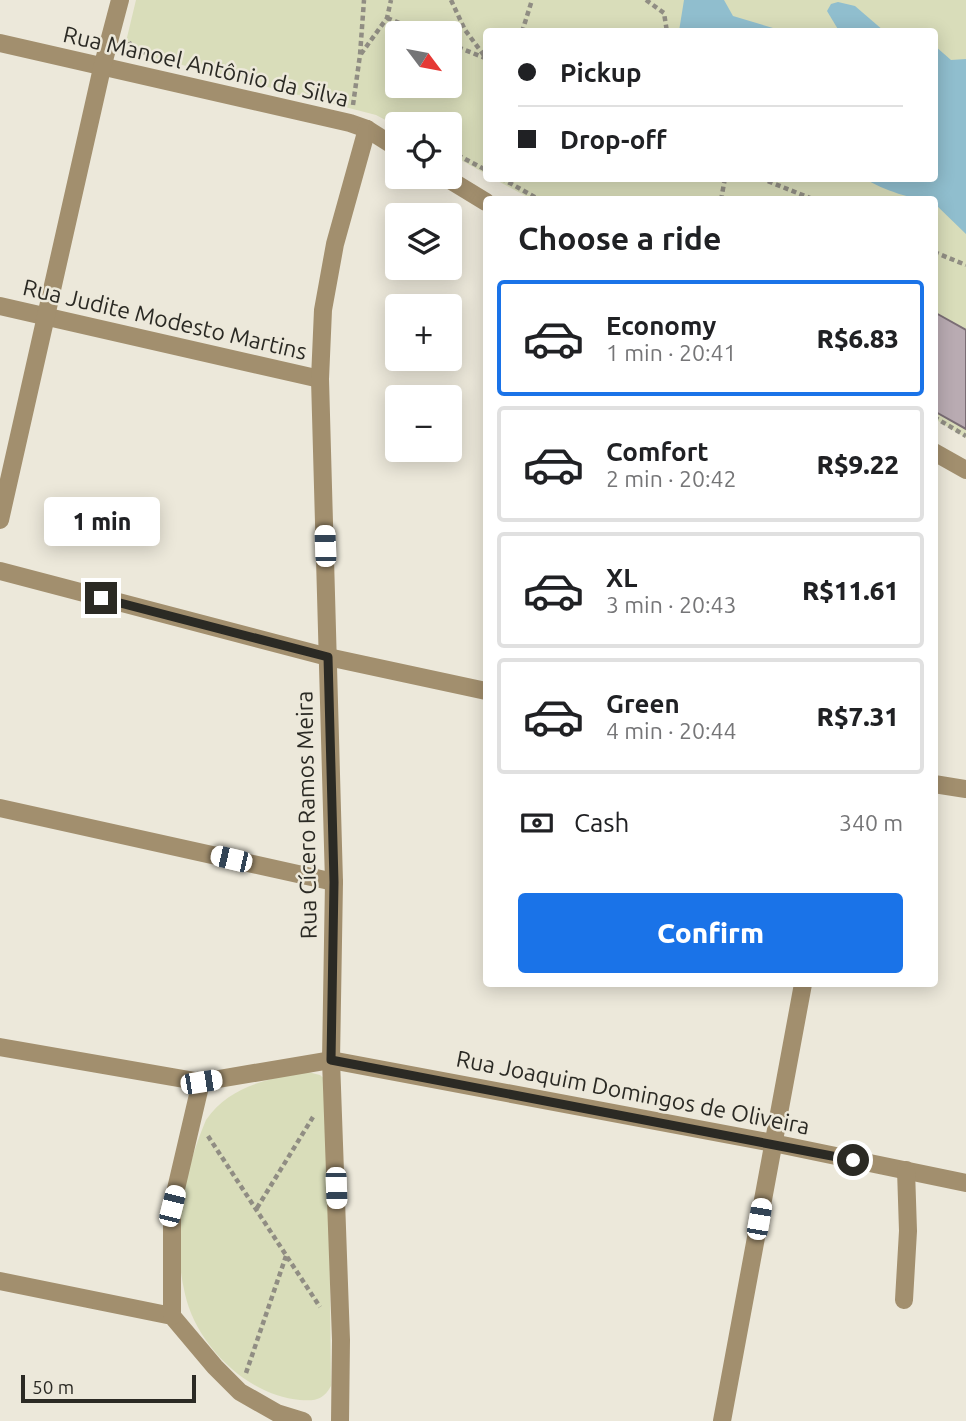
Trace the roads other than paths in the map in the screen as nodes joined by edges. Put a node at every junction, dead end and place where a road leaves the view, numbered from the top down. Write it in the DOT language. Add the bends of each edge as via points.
graph roads {
  1 [pos="120,0"];
  2 [pos="0,43"];
  3 [pos="102,68"];
  4 [pos="358,126"];
  5 [pos="385,141"];
  6 [pos="462,187"];
  7 [pos="483,200"];
  8 [pos="0,306"];
  9 [pos="46,317"];
  10 [pos="320,379"];
  11 [pos="938,454"];
  12 [pos="966,470"];
  13 [pos="0,520"];
  14 [pos="0,571"];
  15 [pos="328,657"];
  16 [pos="483,690"];
  17 [pos="938,785"];
  18 [pos="966,789"];
  19 [pos="0,808"];
  20 [pos="334,882"];
  21 [pos="802,987"];
  22 [pos="0,1047"];
  23 [pos="331,1060"];
  24 [pos="201,1082"];
  25 [pos="773,1143"];
  26 [pos="906,1170"];
  27 [pos="966,1183"];
  28 [pos="0,1281"];
  29 [pos="904,1300"];
  30 [pos="172,1315"];
  31 [pos="303,1421"];
  32 [pos="340,1421"];
  33 [pos="722,1421"];
  1 -- 3 [label="street"];
  2 -- 3 [label="street, Rua Manoel Antônio da Silva"];
  3 -- 4 [label="street, Rua Manoel Antônio da Silva"];
  3 -- 9 [label="street"];
  4 -- 5 [label="street, Rua Manoel Antônio da Silva"];
  4 -- 10 [label="street, Rua Cícero Ramos Meira" via="323,310"];
  6 -- 7 [label="street"];
  8 -- 9 [label="street, Rua Judite Modesto Martins"];
  9 -- 10 [label="street, Rua Judite Modesto Martins"];
  9 -- 13 [label="street"];
  10 -- 15 [label="street, Rua Cícero Ramos Meira"];
  11 -- 12 [label="street"];
  14 -- 15 [label="street"];
  15 -- 16 [label="street"];
  15 -- 20 [label="street, Rua Cícero Ramos Meira"];
  17 -- 18 [label="street"];
  19 -- 20 [label="street"];
  20 -- 23 [label="street, Rua Cícero Ramos Meira"];
  21 -- 25 [label="street"];
  22 -- 24 [label="street"];
  23 -- 24 [label="street"];
  23 -- 25 [label="street, Rua Joaquim Domingos de Oliveira"];
  23 -- 32 [label="street, Rua Cícero Ramos Meira"];
  24 -- 30 [label="street" via="172,1206"];
  25 -- 26 [label="street, Rua Joaquim Domingos de Oliveira"];
  25 -- 33 [label="street"];
  26 -- 27 [label="street, Rua Joaquim Domingos de Oliveira"];
  26 -- 29 [label="street"];
  28 -- 30 [label="street"];
  30 -- 31 [label="street" via="240,1392"];
}
